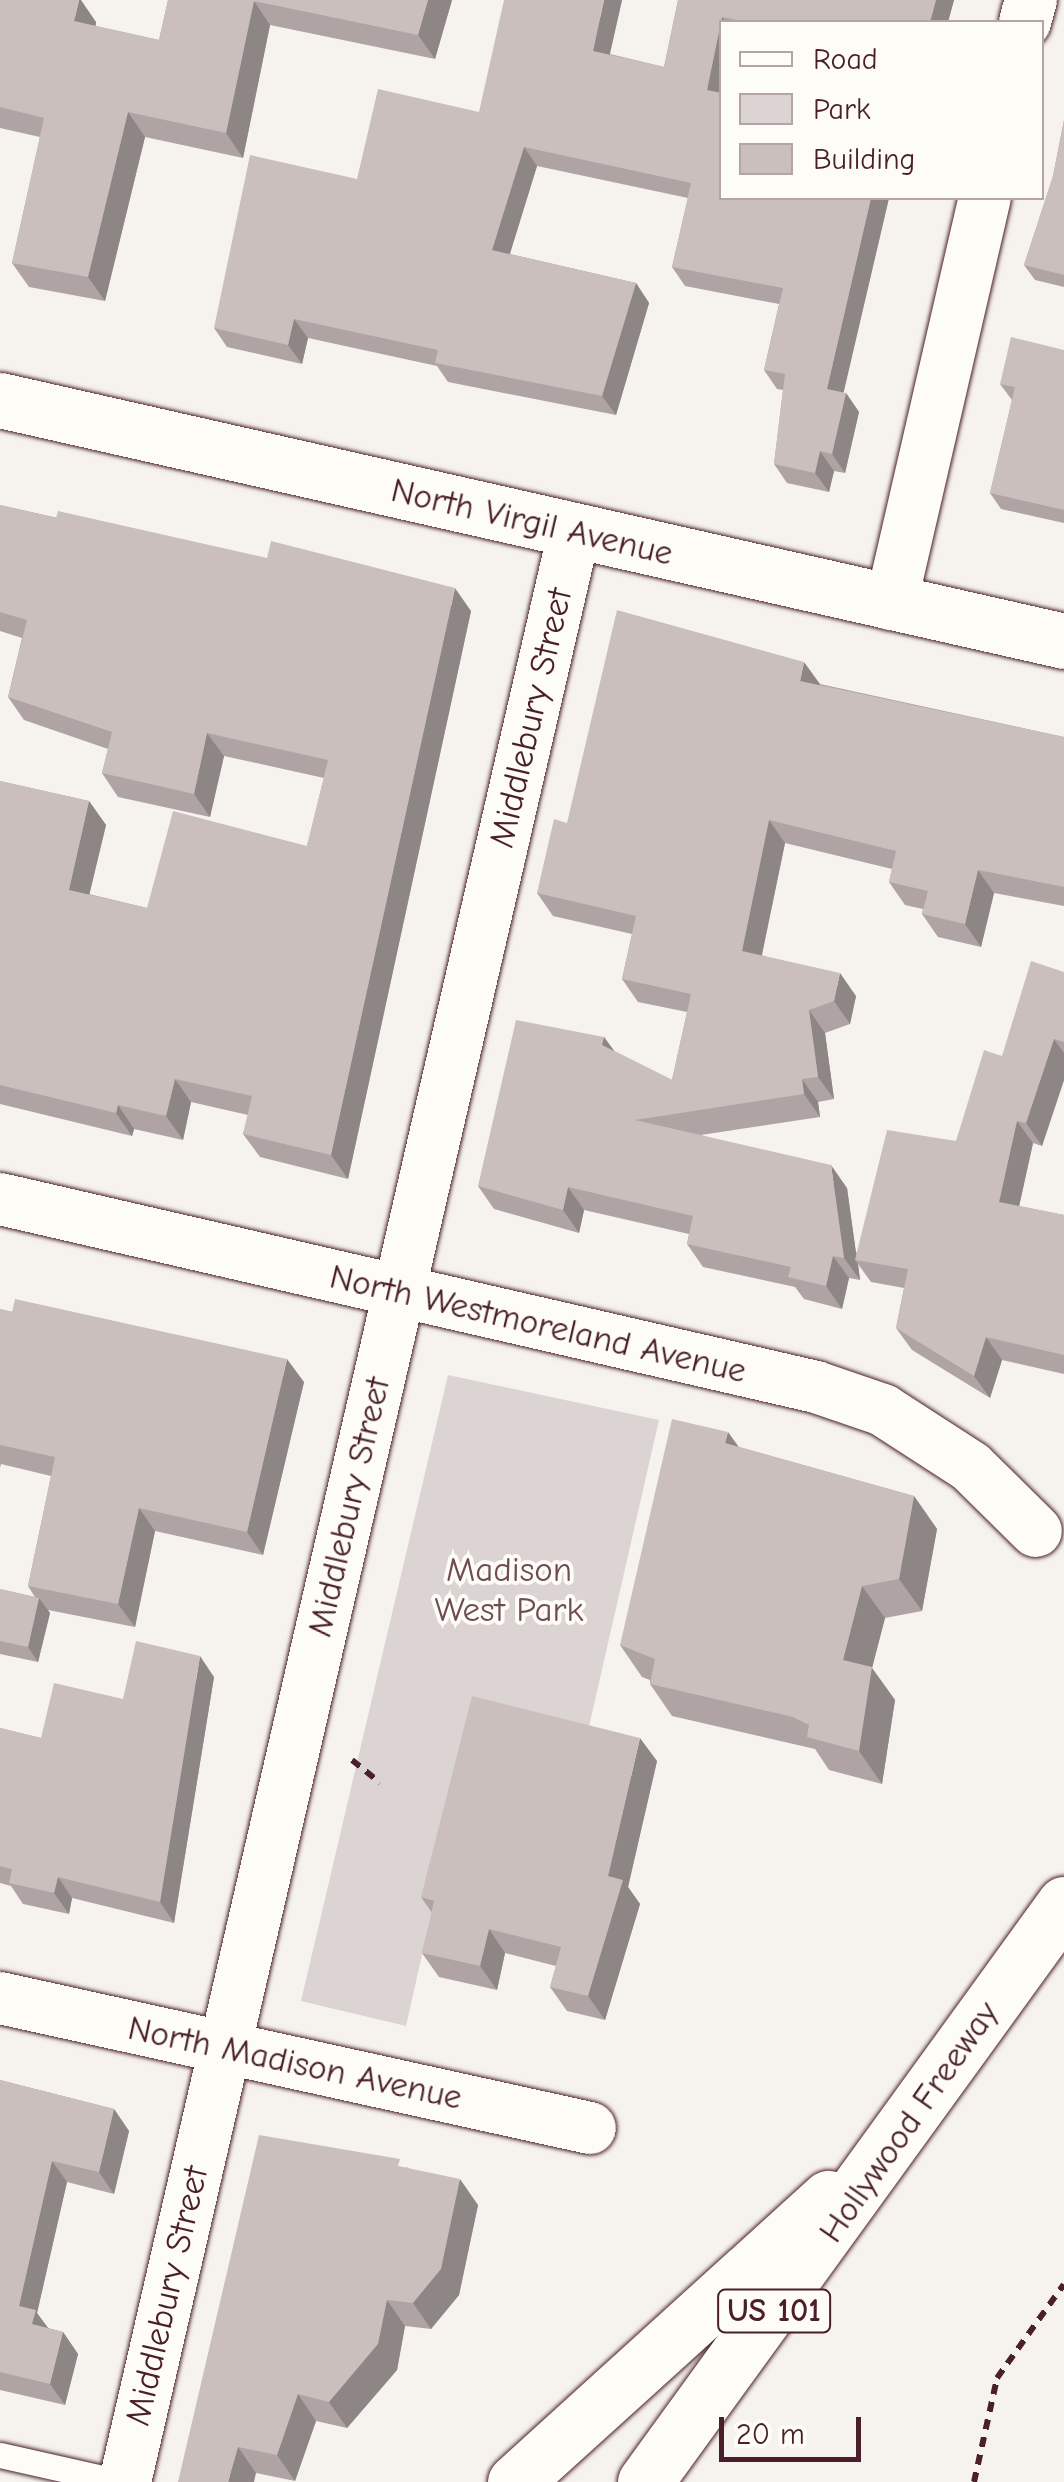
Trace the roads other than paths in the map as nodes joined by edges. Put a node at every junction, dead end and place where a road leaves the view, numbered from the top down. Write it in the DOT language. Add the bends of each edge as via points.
graph roads {
  1 [pos="985,200"];
  2 [pos="0,400"];
  3 [pos="574,532"];
  4 [pos="891,604"];
  5 [pos="1064,641"];
  6 [pos="0,1200"];
  7 [pos="398,1292"];
  8 [pos="1036,1532"];
  9 [pos="1064,1904"];
  10 [pos="0,1998"];
  11 [pos="225,2049"];
  12 [pos="590,2128"];
  13 [pos="898,2137"];
  14 [pos="0,2455"];
  15 [pos="122,2482"];
  16 [pos="515,2482"];
  17 [pos="644,2482"];
  1 -- 4 [label="street"];
  2 -- 3 [label="main road, North Virgil Avenue"];
  3 -- 4 [label="main road, North Virgil Avenue"];
  3 -- 7 [label="street, Middlebury Street"];
  4 -- 5 [label="main road, North Virgil Avenue"];
  6 -- 7 [label="street, North Westmoreland Avenue"];
  7 -- 8 [label="street, North Westmoreland Avenue" via="883,1410 971,1467"];
  7 -- 11 [label="street, Middlebury Street"];
  9 -- 13 [label="main road, Hollywood Freeway / US 101"];
  10 -- 11 [label="street, North Madison Avenue"];
  11 -- 12 [label="street, North Madison Avenue"];
  11 -- 15 [label="street, Middlebury Street"];
  13 -- 16 [label="main road"];
  13 -- 17 [label="main road, Hollywood Freeway / US 101"];
  14 -- 15 [label="lane"];
}
